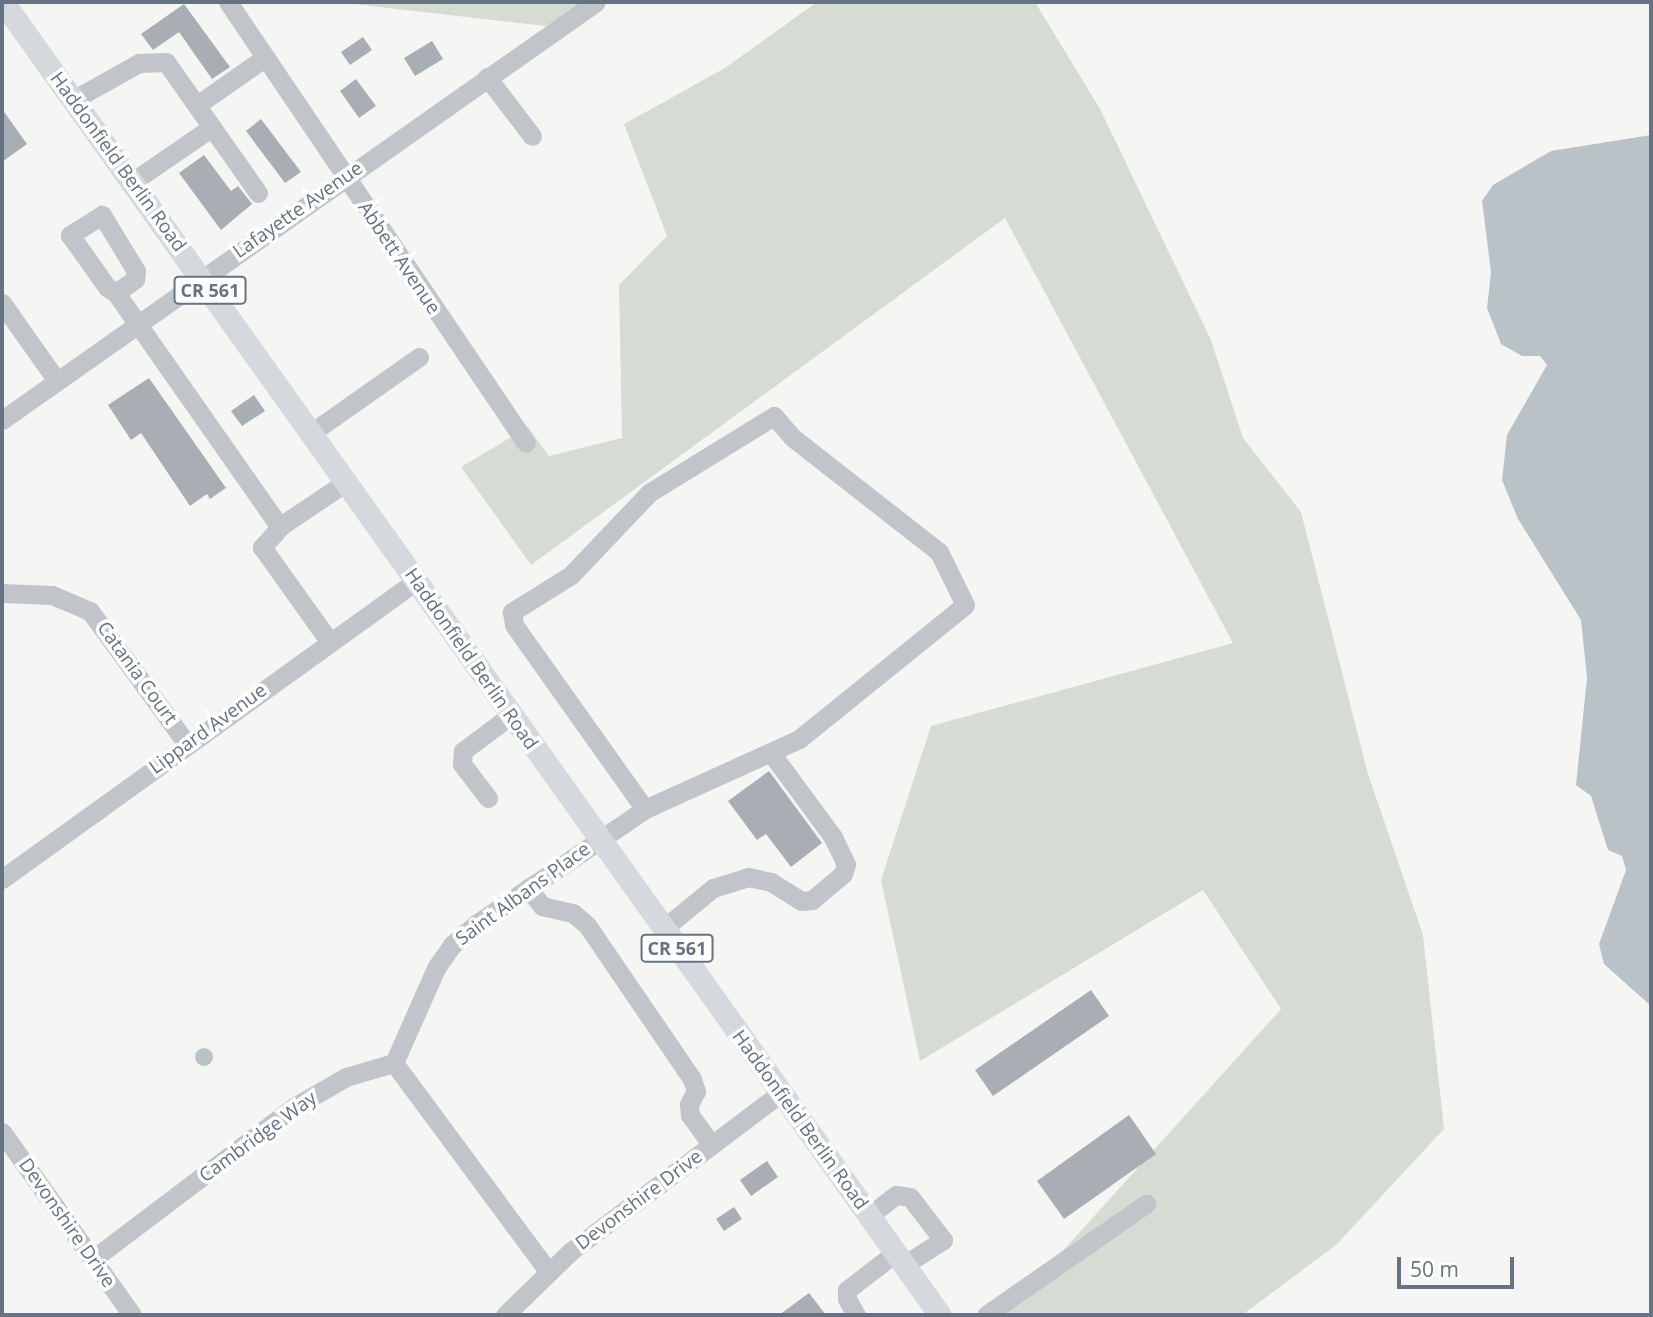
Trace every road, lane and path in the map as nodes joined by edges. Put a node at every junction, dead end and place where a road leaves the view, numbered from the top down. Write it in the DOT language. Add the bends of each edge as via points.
graph roads {
  1 [pos="3,2"];
  2 [pos="228,2"];
  3 [pos="596,2"];
  4 [pos="263,59"];
  5 [pos="487,78"];
  6 [pos="73,100"];
  7 [pos="197,105"];
  8 [pos="212,127"];
  9 [pos="532,136"];
  10 [pos="344,177"];
  11 [pos="132,182"];
  12 [pos="258,193"];
  13 [pos="201,277"];
  14 [pos="116,293"];
  15 [pos="2,303"];
  16 [pos="136,323"];
  17 [pos="419,357"];
  18 [pos="57,381"];
  19 [pos="2,419"];
  20 [pos="311,433"];
  21 [pos="526,443"];
  22 [pos="346,482"];
  23 [pos="282,525"];
  24 [pos="416,580"];
  25 [pos="2,593"];
  26 [pos="329,641"];
  27 [pos="511,715"];
  28 [pos="187,744"];
  29 [pos="771,753"];
  30 [pos="488,798"];
  31 [pos="645,809"];
  32 [pos="599,839"];
  33 [pos="2,879"];
  34 [pos="528,888"];
  35 [pos="663,929"];
  36 [pos="394,1063"];
  37 [pos="781,1093"];
  38 [pos="2,1132"];
  39 [pos="712,1145"];
  40 [pos="1146,1204"];
  41 [pos="869,1216"];
  42 [pos="93,1259"];
  43 [pos="900,1259"];
  44 [pos="548,1271"];
  45 [pos="132,1315"];
  46 [pos="505,1315"];
  47 [pos="856,1315"];
  48 [pos="940,1315"];
  49 [pos="986,1315"];
  1 -- 6 [label="main road, Haddonfield Berlin Road / CR 561"];
  2 -- 4 [label="street, Abbett Avenue"];
  3 -- 5 [label="street, Lafayette Avenue"];
  4 -- 7 [label="street"];
  4 -- 10 [label="street, Abbett Avenue"];
  5 -- 9 [label="street"];
  5 -- 10 [label="street, Lafayette Avenue"];
  6 -- 7 [label="street" via="114,76 159,59"];
  6 -- 11 [label="main road, Haddonfield Berlin Road / CR 561"];
  7 -- 8 [label="street"];
  8 -- 11 [label="street"];
  8 -- 12 [label="street"];
  10 -- 13 [label="street, Lafayette Avenue"];
  10 -- 21 [label="street, Abbett Avenue"];
  11 -- 13 [label="main road, Haddonfield Berlin Road / CR 561"];
  13 -- 16 [label="street, Lafayette Avenue"];
  13 -- 20 [label="main road, Haddonfield Berlin Road / CR 561"];
  14 -- 16 [label="street"];
  15 -- 18 [label="street"];
  16 -- 18 [label="street, Lafayette Avenue"];
  16 -- 23 [label="street"];
  17 -- 20 [label="street"];
  18 -- 19 [label="street, Lafayette Avenue"];
  20 -- 22 [label="main road, Haddonfield Berlin Road / CR 561"];
  22 -- 23 [label="street"];
  22 -- 24 [label="main road, Haddonfield Berlin Road / CR 561"];
  23 -- 26 [label="street" via="262,547"];
  24 -- 26 [label="street, Lippard Avenue"];
  24 -- 27 [label="main road, Haddonfield Berlin Road / CR 561"];
  25 -- 28 [label="street, Catania Court" via="52,594 90,611"];
  26 -- 28 [label="street, Lippard Avenue"];
  27 -- 30 [label="street" via="463,751 462,764"];
  27 -- 32 [label="main road, Haddonfield Berlin Road / CR 561"];
  28 -- 33 [label="street, Lippard Avenue"];
  29 -- 31 [label="street, Saint Albans Place"];
  29 -- 31 [label="street, Saint Albans Place" via="820,723 965,605 939,552 793,439 774,416 649,493 571,575 512,612 513,625"];
  29 -- 35 [label="street" via="833,837 846,864 843,874 812,900 802,901 771,882 748,877 713,888"];
  31 -- 32 [label="street, Saint Albans Place"];
  32 -- 34 [label="street, Saint Albans Place"];
  32 -- 35 [label="main road, Haddonfield Berlin Road / CR 561"];
  34 -- 36 [label="street, Saint Albans Place" via="452,945 416,1008"];
  34 -- 39 [label="street" via="542,906 573,913 587,925 692,1079 696,1091 689,1104 690,1115"];
  35 -- 37 [label="main road, Haddonfield Berlin Road / CR 561"];
  36 -- 42 [label="street, Cambridge Way" via="346,1077 293,1107"];
  36 -- 44 [label="street"];
  37 -- 39 [label="street, Devonshire Drive"];
  37 -- 41 [label="main road, Haddonfield Berlin Road / CR 561"];
  38 -- 42 [label="street, Devonshire Drive"];
  39 -- 44 [label="street, Devonshire Drive"];
  40 -- 49 [label="street"];
  41 -- 43 [label="main road, Haddonfield Berlin Road / CR 561"];
  41 -- 43 [label="street" via="896,1195 910,1197 943,1240"];
  42 -- 45 [label="street, Devonshire Drive"];
  43 -- 47 [label="street" via="847,1290 846,1299"];
  43 -- 48 [label="main road, Haddonfield Berlin Road / CR 561"];
  44 -- 46 [label="street, Devonshire Drive"];
}
